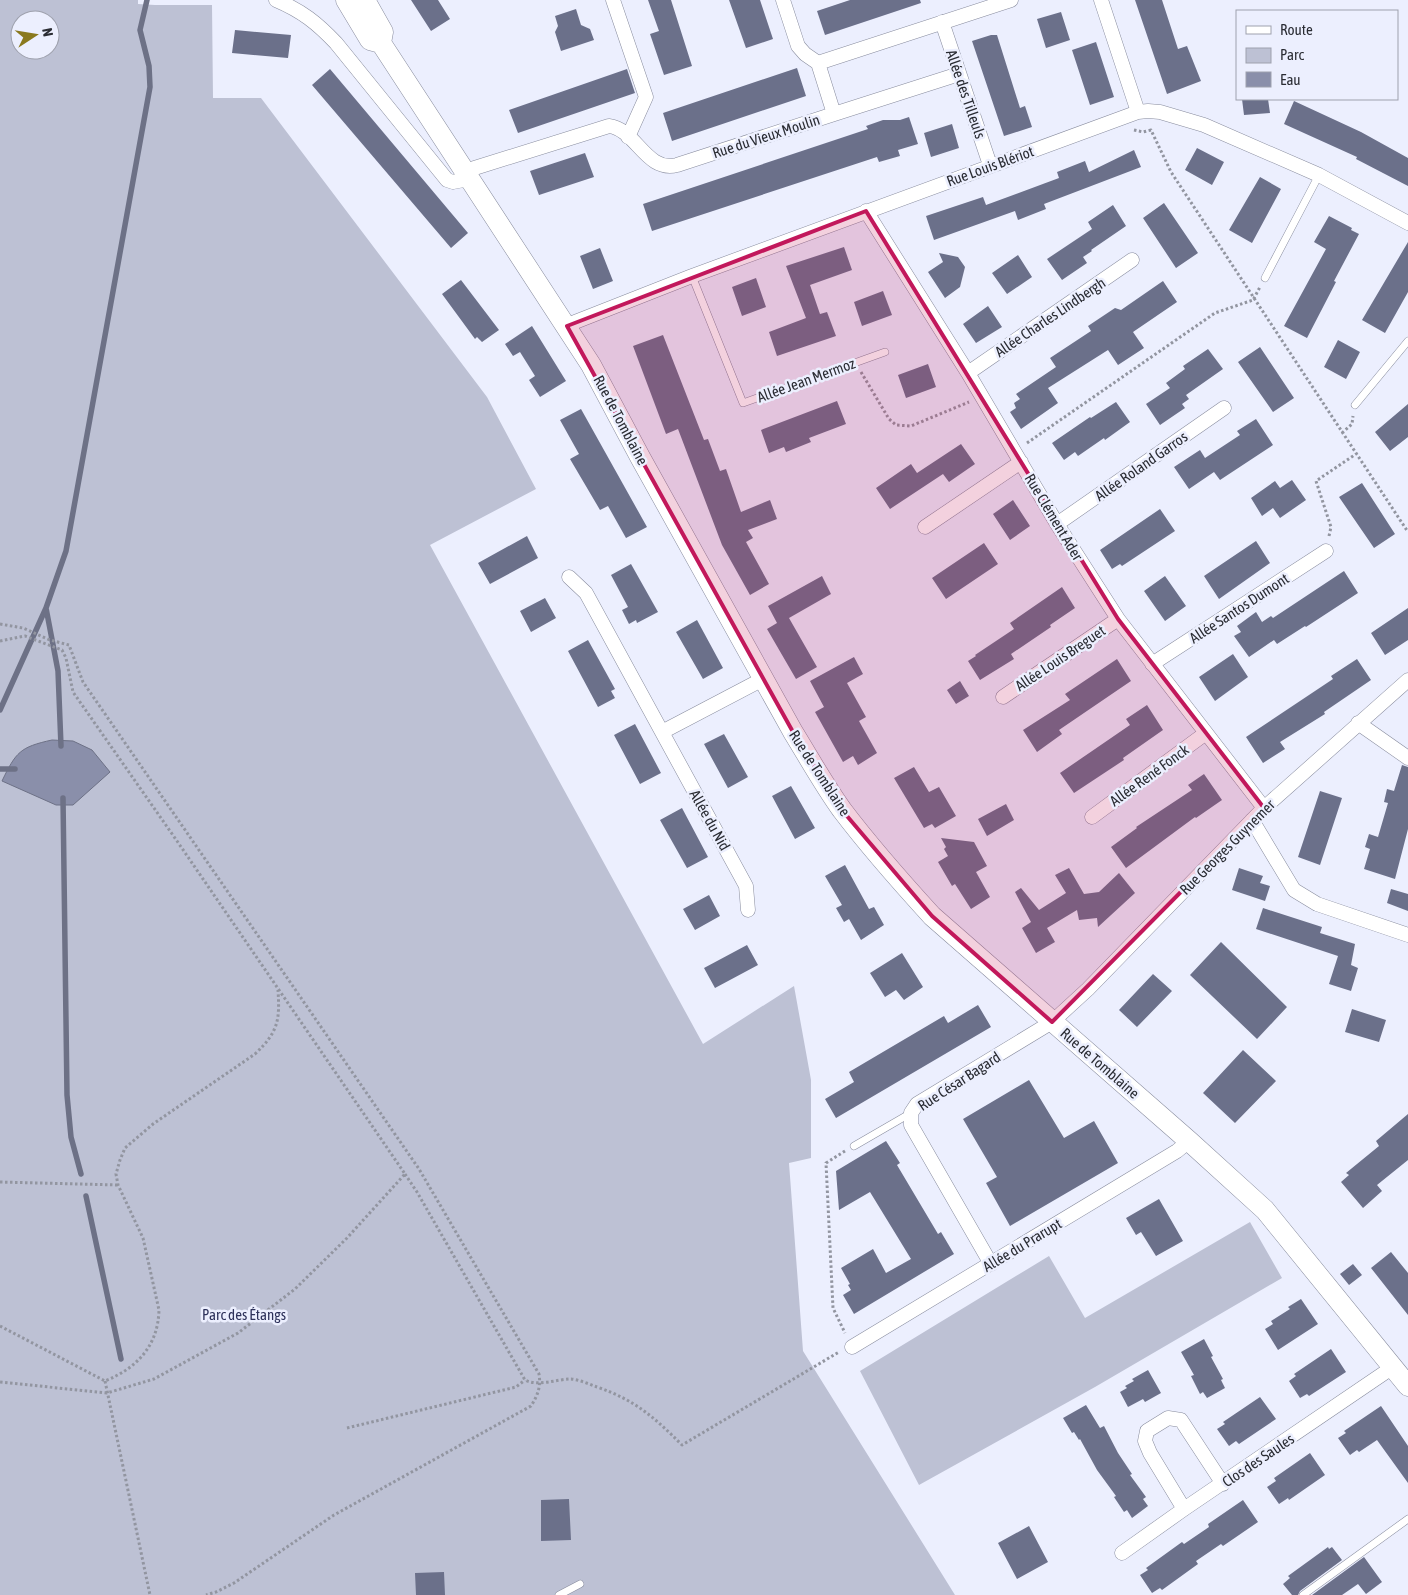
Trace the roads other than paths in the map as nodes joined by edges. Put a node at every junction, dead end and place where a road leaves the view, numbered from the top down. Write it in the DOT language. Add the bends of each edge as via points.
graph roads {
  1 [pos="276,0"];
  2 [pos="346,0"];
  3 [pos="365,0"];
  4 [pos="613,0"];
  5 [pos="783,0"];
  6 [pos="1011,0"];
  7 [pos="1101,0"];
  8 [pos="942,22"];
  9 [pos="381,42"];
  10 [pos="818,63"];
  11 [pos="959,74"];
  12 [pos="1138,112"];
  13 [pos="834,114"];
  14 [pos="628,137"];
  15 [pos="990,165"];
  16 [pos="467,175"];
  17 [pos="1319,175"];
  18 [pos="866,212"];
  19 [pos="1408,223"];
  20 [pos="1132,260"];
  21 [pos="692,276"];
  22 [pos="1265,278"];
  23 [pos="567,326"];
  24 [pos="1408,341"];
  25 [pos="885,352"];
  26 [pos="968,373"];
  27 [pos="1355,405"];
  28 [pos="1224,408"];
  29 [pos="1017,457"];
  30 [pos="1057,524"];
  31 [pos="925,527"];
  32 [pos="1326,552"];
  33 [pos="569,577"];
  34 [pos="1118,619"];
  35 [pos="1152,664"];
  36 [pos="763,679"];
  37 [pos="1408,680"];
  38 [pos="1003,697"];
  39 [pos="1358,723"];
  40 [pos="662,732"];
  41 [pos="1206,733"];
  42 [pos="1408,758"];
  43 [pos="1264,808"];
  44 [pos="1092,817"];
  45 [pos="1252,820"];
  46 [pos="748,910"];
  47 [pos="1408,935"];
  48 [pos="1052,1022"];
  49 [pos="911,1113"];
  50 [pos="1189,1141"];
  51 [pos="854,1146"];
  52 [pos="992,1264"];
  53 [pos="852,1347"];
  54 [pos="1393,1367"];
  55 [pos="1408,1386"];
  56 [pos="1223,1484"];
  57 [pos="1184,1509"];
  58 [pos="1408,1519"];
  59 [pos="1122,1553"];
  60 [pos="580,1584"];
  61 [pos="559,1595"];
  62 [pos="1303,1595"];
  1 -- 16 [label="street, Rue du Vieux Moulin" via="303,13 320,26 447,180 454,182"];
  2 -- 9 [label="main road" via="370,40"];
  3 -- 9 [label="main road" via="383,32"];
  4 -- 14 [label="street" via="646,97"];
  5 -- 10 [label="street" via="798,46"];
  6 -- 8 [label="street"];
  7 -- 12 [label="street"];
  8 -- 10 [label="street"];
  8 -- 11 [label="street, Allée des Tilleuls"];
  9 -- 16 [label="main road, Rue de Tomblaine"];
  10 -- 13 [label="street, Rue du Vieux Moulin"];
  11 -- 13 [label="street"];
  11 -- 15 [label="street, Allée des Tilleuls"];
  12 -- 15 [label="street, Rue Louis Blériot"];
  12 -- 17 [label="street, Rue Louis Blériot" via="1160,112 1204,125"];
  13 -- 14 [label="street, Rue du Vieux Moulin" via="671,167 654,161"];
  14 -- 16 [label="street, Rue du Vieux Moulin" via="616,126 602,126"];
  15 -- 18 [label="street, Rue Louis Blériot"];
  16 -- 23 [label="main road, Rue de Tomblaine"];
  17 -- 19 [label="street, Rue Louis Blériot"];
  17 -- 22 [label="lane"];
  18 -- 21 [label="street, Rue Louis Blériot"];
  18 -- 26 [label="street, Rue Clément Ader"];
  20 -- 26 [label="street, Allée Charles Lindbergh"];
  21 -- 23 [label="street, Rue Louis Blériot"];
  21 -- 25 [label="lane, Allée Jean Mermoz" via="743,403"];
  23 -- 36 [label="main road, Rue de Tomblaine"];
  24 -- 27 [label="lane"];
  26 -- 29 [label="street, Rue Clément Ader"];
  28 -- 30 [label="street, Allée Roland Garros"];
  29 -- 30 [label="street, Rue Clément Ader"];
  29 -- 31 [label="street"];
  30 -- 34 [label="street, Rue Clément Ader"];
  32 -- 35 [label="street, Allée Santos Dumont"];
  33 -- 40 [label="street, Allée du Nid" via="586,592"];
  34 -- 35 [label="street, Rue Clément Ader"];
  34 -- 38 [label="street, Allée Louis Breguet"];
  35 -- 41 [label="street, Rue Clément Ader"];
  36 -- 40 [label="street"];
  36 -- 48 [label="main road, Rue de Tomblaine" via="819,776 875,852 932,916"];
  37 -- 39 [label="street, Rue Georges Guynemer"];
  39 -- 42 [label="street"];
  39 -- 43 [label="street, Rue Georges Guynemer"];
  40 -- 46 [label="street, Allée du Nid" via="746,886"];
  41 -- 43 [label="street, Rue Clément Ader"];
  41 -- 44 [label="street, Allée René Fonck"];
  43 -- 45 [label="street, Rue Georges Guynemer"];
  45 -- 47 [label="street" via="1294,890 1317,904"];
  45 -- 48 [label="street, Rue Georges Guynemer"];
  48 -- 49 [label="street, Rue César Bagard" via="918,1104"];
  48 -- 50 [label="main road, Rue de Tomblaine"];
  49 -- 51 [label="lane"];
  49 -- 52 [label="street, Rue César Bagard" via="911,1125"];
  50 -- 52 [label="street, Allée du Prarupt"];
  50 -- 54 [label="main road, Rue de Tomblaine" via="1265,1210"];
  52 -- 53 [label="street, Allée du Prarupt"];
  54 -- 55 [label="main road, Rue de Tomblaine"];
  54 -- 56 [label="street, Clos des Saules"];
  56 -- 57 [label="street, Clos des Saules"];
  56 -- 57 [label="street" via="1180,1420 1168,1418 1147,1431 1145,1441 1150,1453"];
  57 -- 59 [label="street, Clos des Saules"];
  58 -- 62 [label="lane"];
  60 -- 61 [label="lane"];
}
